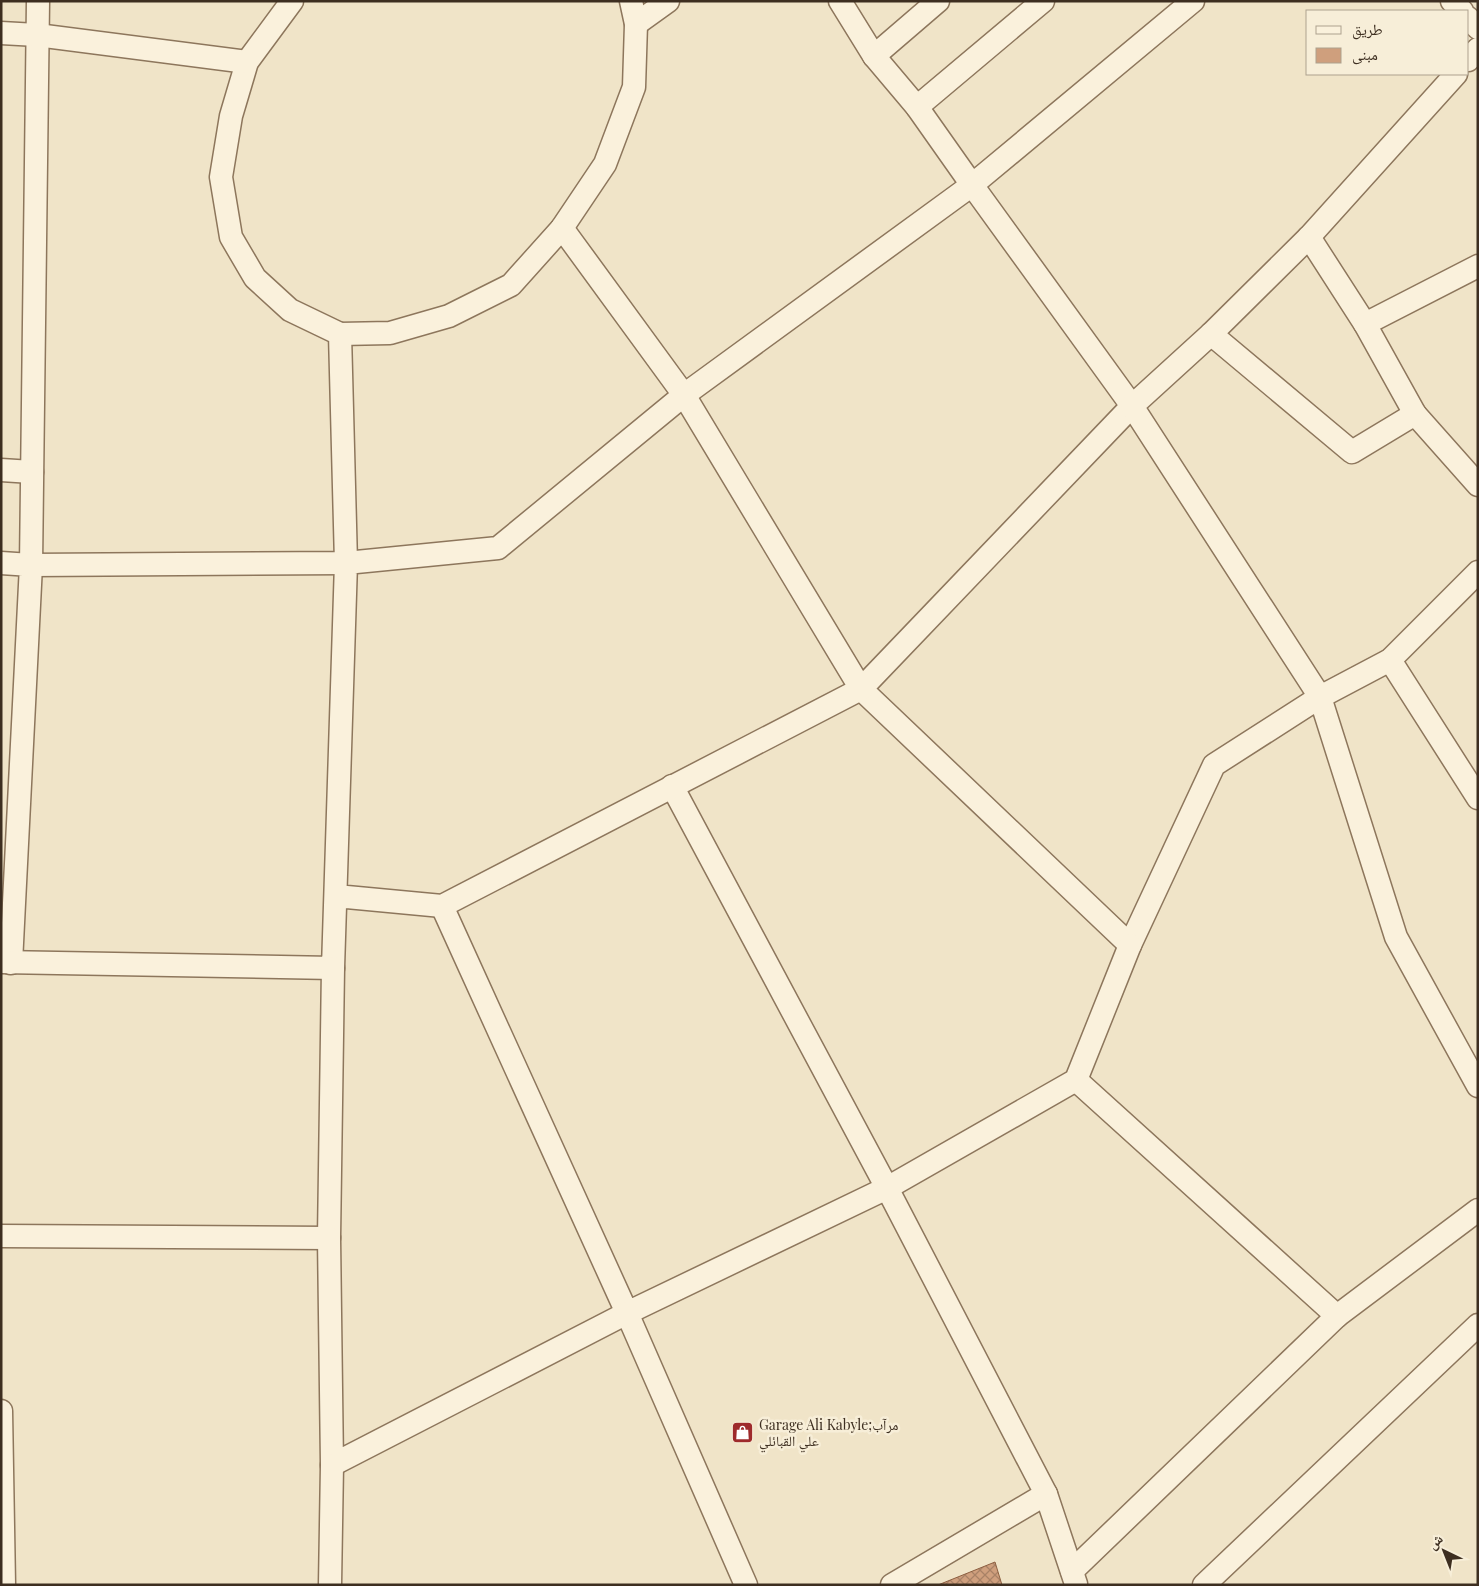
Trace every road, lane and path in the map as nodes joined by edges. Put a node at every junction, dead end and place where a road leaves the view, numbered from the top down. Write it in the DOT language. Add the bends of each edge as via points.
graph roads {
  1 [pos="38,1"];
  2 [pos="292,1"];
  3 [pos="630,1"];
  4 [pos="668,1"];
  5 [pos="840,1"];
  6 [pos="938,1"];
  7 [pos="1193,1"];
  8 [pos="1452,1"];
  9 [pos="1042,2"];
  10 [pos="1461,10"];
  11 [pos="1469,19"];
  12 [pos="636,24"];
  13 [pos="1478,28"];
  14 [pos="1,33"];
  15 [pos="37,35"];
  16 [pos="1478,49"];
  17 [pos="874,56"];
  18 [pos="1469,59"];
  19 [pos="247,62"];
  20 [pos="1455,75"];
  21 [pos="917,107"];
  22 [pos="972,185"];
  23 [pos="562,228"];
  24 [pos="1309,237"];
  25 [pos="1478,266"];
  26 [pos="1365,324"];
  27 [pos="340,334"];
  28 [pos="1212,334"];
  29 [pos="684,395"];
  30 [pos="1132,406"];
  31 [pos="1414,414"];
  32 [pos="1,470"];
  33 [pos="32,472"];
  34 [pos="1478,485"];
  35 [pos="1,563"];
  36 [pos="346,563"];
  37 [pos="31,565"];
  38 [pos="1478,572"];
  39 [pos="1390,660"];
  40 [pos="860,689"];
  41 [pos="1320,697"];
  42 [pos="672,786"];
  43 [pos="1478,798"];
  44 [pos="336,896"];
  45 [pos="442,906"];
  46 [pos="1130,945"];
  47 [pos="6,962"];
  48 [pos="333,968"];
  49 [pos="1076,1080"];
  50 [pos="1478,1086"];
  51 [pos="887,1188"];
  52 [pos="1478,1210"];
  53 [pos="1,1236"];
  54 [pos="329,1238"];
  55 [pos="628,1313"];
  56 [pos="1337,1316"];
  57 [pos="1478,1325"];
  58 [pos="1,1411"];
  59 [pos="332,1465"];
  60 [pos="1046,1494"];
  61 [pos="1074,1578"];
  62 [pos="4,1585"];
  63 [pos="330,1585"];
  64 [pos="746,1585"];
  65 [pos="892,1585"];
  66 [pos="1204,1585"];
  1 -- 15 [label="street"];
  2 -- 19 [label="street"];
  3 -- 12 [label="street"];
  4 -- 12 [label="street"];
  5 -- 17 [label="street"];
  6 -- 17 [label="street"];
  7 -- 22 [label="street"];
  8 -- 10 [label="street"];
  9 -- 21 [label="street"];
  11 -- 13 [label="street"];
  12 -- 23 [label="street" via="634,87 605,164"];
  14 -- 15 [label="street"];
  15 -- 19 [label="street"];
  15 -- 33 [label="street"];
  16 -- 18 [label="street"];
  17 -- 21 [label="street"];
  19 -- 27 [label="street" via="231,116 221,177 231,237 254,278 290,310"];
  20 -- 24 [label="street"];
  21 -- 22 [label="street"];
  22 -- 29 [label="street"];
  22 -- 30 [label="street"];
  23 -- 27 [label="street" via="511,285 450,316 390,333"];
  23 -- 29 [label="street"];
  24 -- 26 [label="street"];
  24 -- 28 [label="street"];
  25 -- 26 [label="street"];
  26 -- 31 [label="street"];
  27 -- 36 [label="street"];
  28 -- 30 [label="street"];
  28 -- 31 [label="street" via="1352,452"];
  29 -- 36 [label="street" via="498,548"];
  29 -- 40 [label="street"];
  30 -- 40 [label="street"];
  30 -- 41 [label="street"];
  31 -- 34 [label="street"];
  32 -- 33 [label="street"];
  33 -- 37 [label="street"];
  35 -- 37 [label="street"];
  36 -- 37 [label="street"];
  36 -- 44 [label="street"];
  37 -- 47 [label="street"];
  38 -- 39 [label="street"];
  39 -- 41 [label="street"];
  39 -- 43 [label="street"];
  40 -- 42 [label="street"];
  40 -- 46 [label="street"];
  41 -- 46 [label="street" via="1214,765"];
  41 -- 50 [label="street" via="1396,937"];
  42 -- 45 [label="street"];
  42 -- 51 [label="street"];
  44 -- 45 [label="street"];
  44 -- 48 [label="street"];
  45 -- 55 [label="street"];
  46 -- 49 [label="street"];
  47 -- 48 [label="street"];
  48 -- 54 [label="street"];
  49 -- 51 [label="street"];
  49 -- 56 [label="street"];
  51 -- 55 [label="street"];
  51 -- 60 [label="street"];
  52 -- 56 [label="street"];
  53 -- 54 [label="street"];
  54 -- 59 [label="street"];
  55 -- 59 [label="street"];
  55 -- 64 [label="street"];
  56 -- 61 [label="street"];
  57 -- 66 [label="street"];
  58 -- 62 [label="street"];
  59 -- 63 [label="street"];
  60 -- 61 [label="street"];
  60 -- 65 [label="street"];
}
